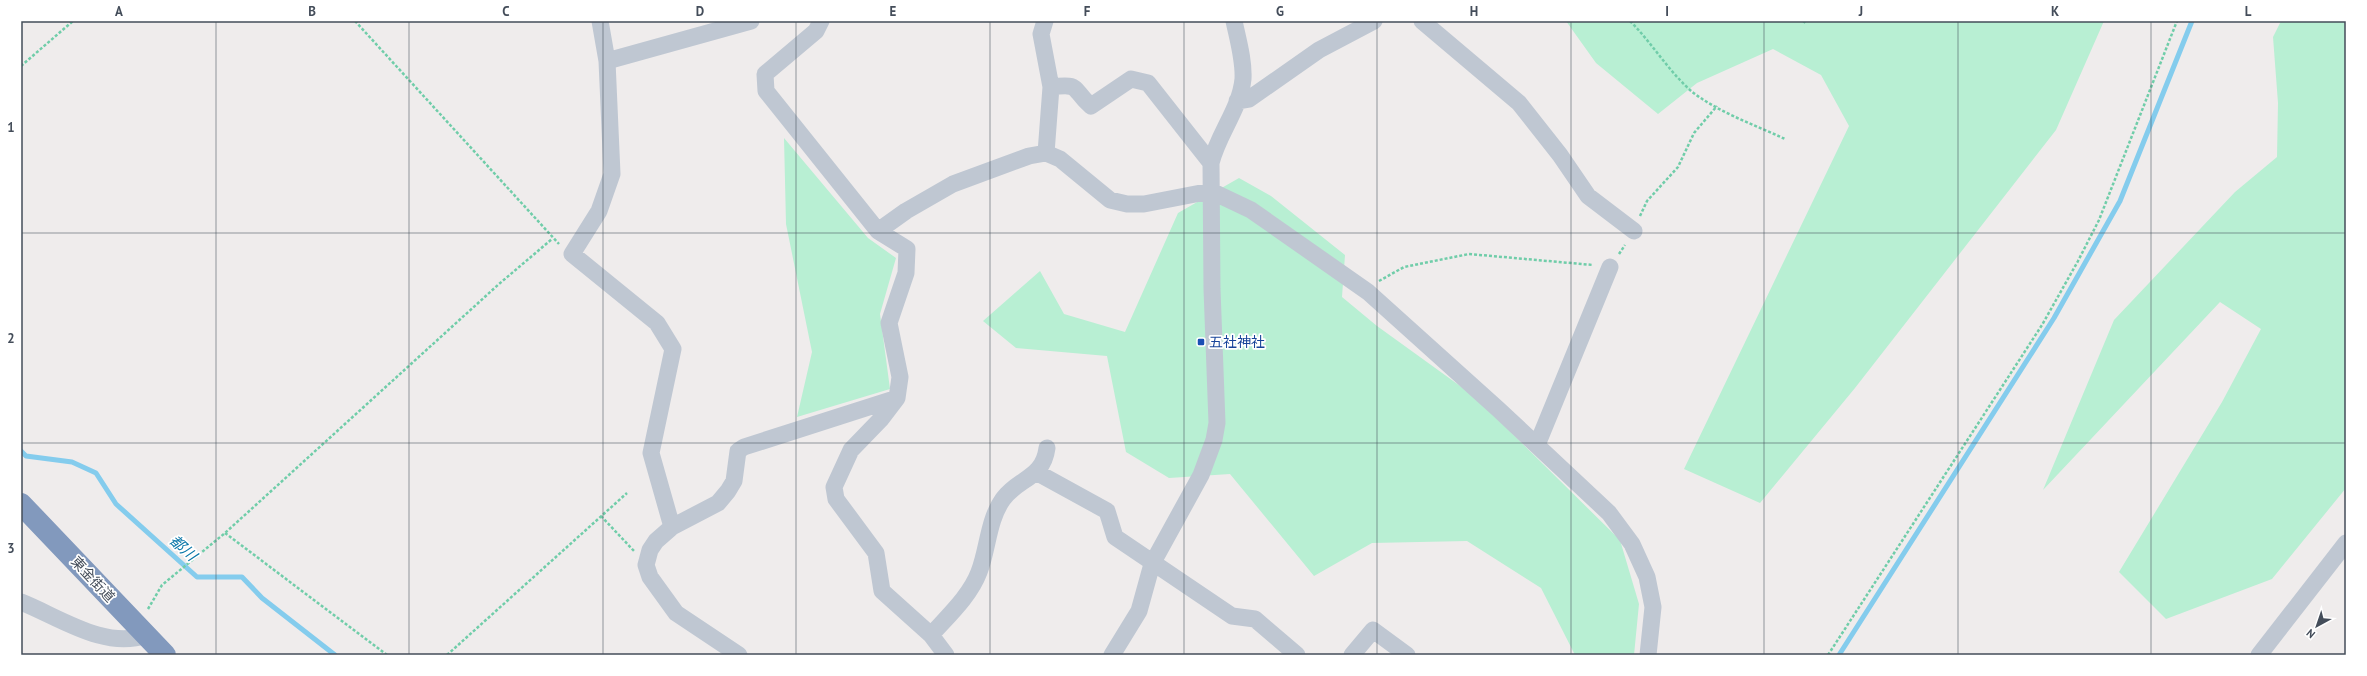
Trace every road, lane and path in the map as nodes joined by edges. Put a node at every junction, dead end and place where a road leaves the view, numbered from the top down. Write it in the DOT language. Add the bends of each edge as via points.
graph roads {
  1 [pos="73,21"];
  2 [pos="355,21"];
  3 [pos="600,21"];
  4 [pos="751,21"];
  5 [pos="821,21"];
  6 [pos="1045,21"];
  7 [pos="1234,21"];
  8 [pos="1374,21"];
  9 [pos="1422,21"];
  10 [pos="1630,21"];
  11 [pos="1803,21"];
  12 [pos="2177,21"];
  13 [pos="1807,24"];
  14 [pos="607,61"];
  15 [pos="21,66"];
  16 [pos="1051,87"];
  17 [pos="1237,101"];
  18 [pos="1717,106"];
  19 [pos="1785,139"];
  20 [pos="1046,153"];
  21 [pos="1211,163"];
  22 [pos="1211,191"];
  23 [pos="878,231"];
  24 [pos="1634,231"];
  25 [pos="552,239"];
  26 [pos="572,254"];
  27 [pos="1610,267"];
  28 [pos="1368,292"];
  29 [pos="897,398"];
  30 [pos="1537,445"];
  31 [pos="1047,448"];
  32 [pos="1036,472"];
  33 [pos="627,493"];
  34 [pos="21,504"];
  35 [pos="601,516"];
  36 [pos="672,527"];
  37 [pos="225,533"];
  38 [pos="2346,544"];
  39 [pos="1152,564"];
  40 [pos="646,565"];
  41 [pos="21,602"];
  42 [pos="141,631"];
  43 [pos="931,635"];
  44 [pos="165,655"];
  45 [pos="387,655"];
  46 [pos="447,655"];
  47 [pos="739,655"];
  48 [pos="946,655"];
  49 [pos="1112,655"];
  50 [pos="1297,655"];
  51 [pos="1352,655"];
  52 [pos="1407,655"];
  53 [pos="1648,655"];
  54 [pos="1828,655"];
  55 [pos="2259,655"];
  1 -- 15 [label="path"];
  2 -- 25 [label="path"];
  3 -- 14 [label="street"];
  4 -- 14 [label="street"];
  5 -- 23 [label="street" via="816,31 765,74 766,91"];
  6 -- 16 [label="street" via="1041,34"];
  7 -- 17 [label="street" via="1242,57 1243,80"];
  8 -- 17 [label="street" via="1319,50 1249,99"];
  9 -- 24 [label="street" via="1519,103 1588,196"];
  10 -- 18 [label="path" via="1671,72 1692,91"];
  11 -- 13 [label="path"];
  12 -- 54 [label="path" via="2099,220 2078,262 2042,325"];
  14 -- 26 [label="street" via="612,174 599,211"];
  16 -- 20 [label="street"];
  16 -- 21 [label="street" via="1075,87 1091,106 1131,79 1148,83"];
  17 -- 21 [label="street" via="1214,150"];
  18 -- 19 [label="path"];
  18 -- 24 [label="path" via="1694,133 1678,167 1647,201"];
  20 -- 22 [label="street" via="1060,159 1110,200 1127,204 1164,201"];
  20 -- 23 [label="street" via="1029,156 953,184 906,211"];
  21 -- 22 [label="street"];
  22 -- 28 [label="street" via="1251,210"];
  22 -- 39 [label="street" via="1212,289 1218,406 1214,440 1201,475"];
  23 -- 29 [label="street" via="906,249 906,273 889,323 900,377"];
  24 -- 27 [label="path"];
  25 -- 26 [label="path"];
  25 -- 37 [label="path"];
  26 -- 36 [label="street" via="657,323 673,349 651,453"];
  27 -- 28 [label="path" via="1469,254 1404,266"];
  27 -- 30 [label="street"];
  28 -- 30 [label="street"];
  29 -- 36 [label="street" via="738,451 734,481 718,503"];
  29 -- 43 [label="street" via="851,450 834,487 836,499 876,553 882,591"];
  30 -- 53 [label="street" via="1610,513 1632,544 1647,577 1653,607"];
  31 -- 32 [label="street" via="1045,460"];
  32 -- 39 [label="street" via="1107,511 1115,537"];
  32 -- 43 [label="street" via="1003,499 995,516 975,580 968,592"];
  33 -- 35 [label="path"];
  34 -- 42 [label="highway, 東金街道"];
  35 -- 40 [label="path"];
  35 -- 46 [label="path"];
  36 -- 40 [label="street" via="656,541 650,550"];
  37 -- 42 [label="path" via="162,585"];
  37 -- 45 [label="path"];
  38 -- 55 [label="street"];
  39 -- 49 [label="street" via="1139,611"];
  39 -- 50 [label="street" via="1232,616 1255,620"];
  40 -- 47 [label="street" via="650,577 676,613"];
  41 -- 42 [label="street" via="104,638 138,638"];
  42 -- 44 [label="highway, 東金街道"];
  43 -- 48 [label="street"];
  51 -- 52 [label="street" via="1373,630"];
}
